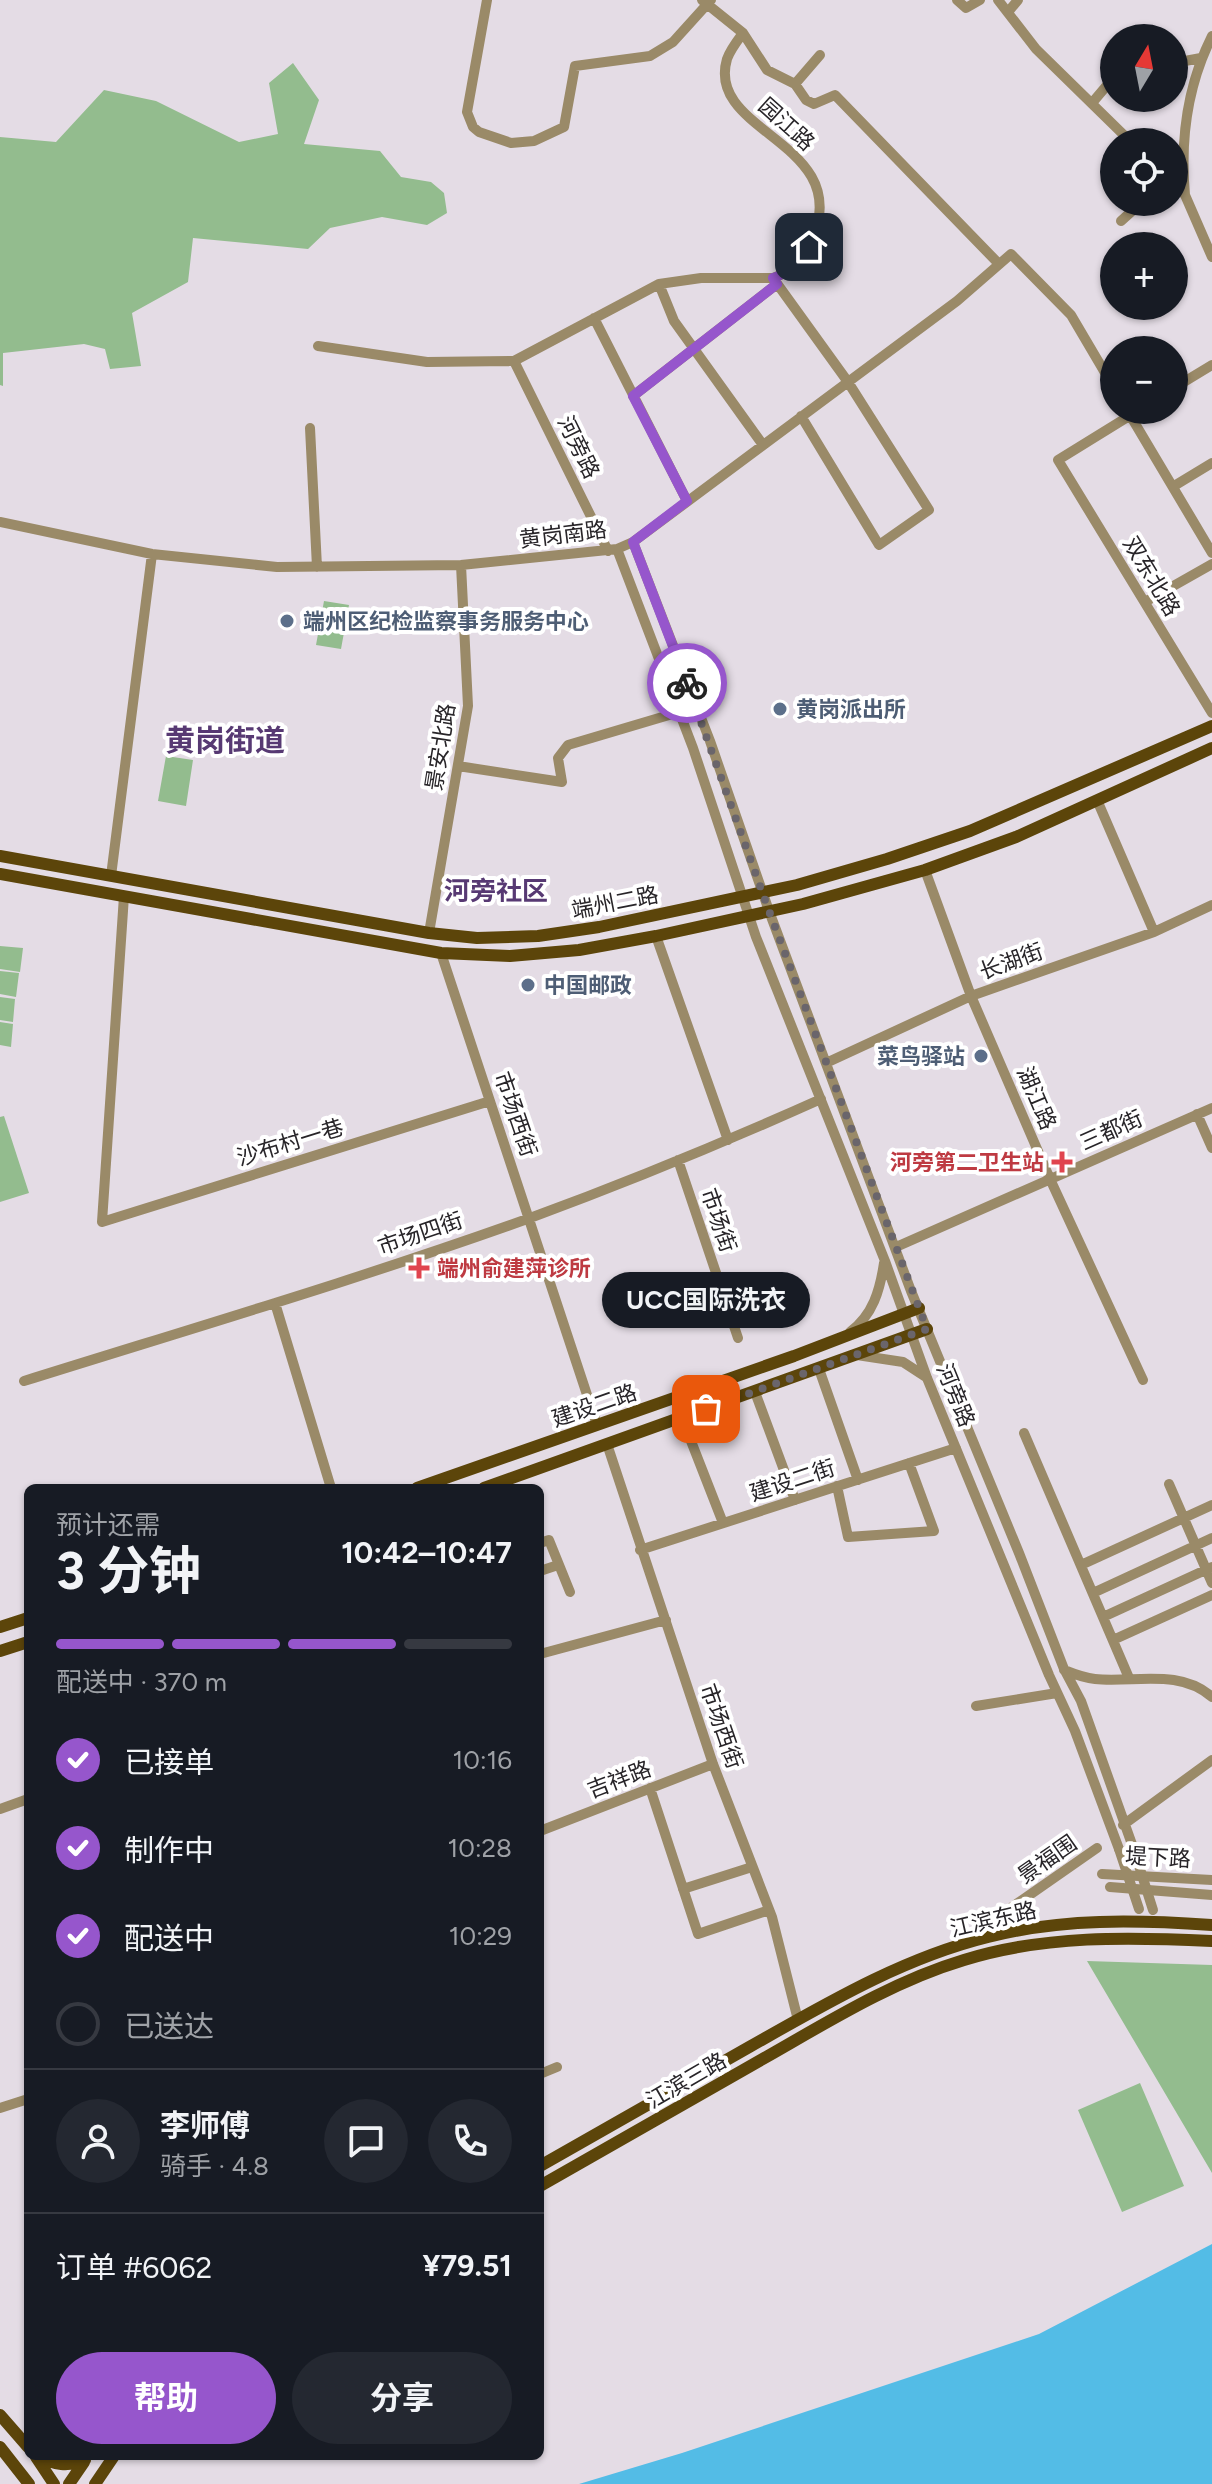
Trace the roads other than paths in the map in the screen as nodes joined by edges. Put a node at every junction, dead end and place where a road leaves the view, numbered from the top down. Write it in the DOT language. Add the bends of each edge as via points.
graph roads {
  1 [pos="487,0"];
  2 [pos="957,0"];
  3 [pos="980,0"];
  4 [pos="998,0"];
  5 [pos="1018,0"];
  6 [pos="707,1"];
  7 [pos="1008,12"];
  8 [pos="743,33"];
  9 [pos="1212,36"];
  10 [pos="820,55"];
  11 [pos="1201,58"];
  12 [pos="1188,60"];
  13 [pos="795,84"];
  14 [pos="1100,94"];
  15 [pos="1092,103"];
  16 [pos="1117,128"];
  17 [pos="1185,128"];
  18 [pos="1188,202"];
  19 [pos="1127,216"];
  20 [pos="1121,221"];
  21 [pos="1212,257"];
  22 [pos="999,264"];
  23 [pos="775,281"];
  24 [pos="659,284"];
  25 [pos="594,318"];
  26 [pos="318,346"];
  27 [pos="695,350"];
  28 [pos="514,361"];
  29 [pos="1100,364"];
  30 [pos="1212,365"];
  31 [pos="1188,380"];
  32 [pos="848,382"];
  33 [pos="633,396"];
  34 [pos="801,416"];
  35 [pos="1114,424"];
  36 [pos="1139,424"];
  37 [pos="310,428"];
  38 [pos="763,445"];
  39 [pos="1212,463"];
  40 [pos="1174,486"];
  41 [pos="687,501"];
  42 [pos="0,522"];
  43 [pos="633,542"];
  44 [pos="613,550"];
  45 [pos="1212,553"];
  46 [pos="152,554"];
  47 [pos="1212,564"];
  48 [pos="461,565"];
  49 [pos="317,567"];
  50 [pos="1145,602"];
  51 [pos="696,707"];
  52 [pos="679,712"];
  53 [pos="1212,713"];
  54 [pos="1212,726"];
  55 [pos="1212,748"];
  56 [pos="458,766"];
  57 [pos="1097,800"];
  58 [pos="0,856"];
  59 [pos="925,870"];
  60 [pos="0,874"];
  61 [pos="111,876"];
  62 [pos="797,885"];
  63 [pos="762,893"];
  64 [pos="124,896"];
  65 [pos="741,897"];
  66 [pos="803,904"];
  67 [pos="1212,905"];
  68 [pos="684,908"];
  69 [pos="769,911"];
  70 [pos="748,916"];
  71 [pos="688,929"];
  72 [pos="1154,932"];
  73 [pos="429,933"];
  74 [pos="656,936"];
  75 [pos="441,953"];
  76 [pos="971,996"];
  77 [pos="826,1063"];
  78 [pos="821,1099"];
  79 [pos="490,1101"];
  80 [pos="1212,1108"];
  81 [pos="1197,1114"];
  82 [pos="728,1140"];
  83 [pos="1212,1148"];
  84 [pos="678,1160"];
  85 [pos="1050,1179"];
  86 [pos="530,1217"];
  87 [pos="896,1247"];
  88 [pos="885,1261"];
  89 [pos="275,1303"];
  90 [pos="919,1308"];
  91 [pos="904,1314"];
  92 [pos="927,1329"];
  93 [pos="845,1335"];
  94 [pos="911,1335"];
  95 [pos="738,1338"];
  96 [pos="857,1355"];
  97 [pos="794,1356"];
  98 [pos="819,1369"];
  99 [pos="801,1375"];
  100 [pos="927,1378"];
  101 [pos="1143,1380"];
  102 [pos="24,1381"];
  103 [pos="755,1392"];
  104 [pos="682,1418"];
  105 [pos="597,1425"];
  106 [pos="1024,1433"];
  107 [pos="607,1444"];
  108 [pos="956,1448"];
  109 [pos="909,1463"];
  110 [pos="858,1480"];
  111 [pos="330,1484"];
  112 [pos="428,1484"];
  113 [pos="495,1484"];
  114 [pos="1169,1484"];
  115 [pos="837,1486"];
  116 [pos="795,1500"];
  117 [pos="1212,1505"];
  118 [pos="1184,1518"];
  119 [pos="723,1523"];
  120 [pos="1212,1538"];
  121 [pos="544,1542"];
  122 [pos="1196,1546"];
  123 [pos="640,1550"];
  124 [pos="558,1565"];
  125 [pos="1081,1565"];
  126 [pos="1209,1568"];
  127 [pos="544,1570"];
  128 [pos="1212,1583"];
  129 [pos="570,1592"];
  130 [pos="1093,1593"];
  131 [pos="1212,1595"];
  132 [pos="1103,1617"];
  133 [pos="24,1619"];
  134 [pos="666,1620"];
  135 [pos="0,1627"];
  136 [pos="1113,1640"];
  137 [pos="24,1643"];
  138 [pos="0,1651"];
  139 [pos="544,1653"];
  140 [pos="1064,1669"];
  141 [pos="1129,1678"];
  142 [pos="1097,1680"];
  143 [pos="1057,1693"];
  144 [pos="1212,1697"];
  145 [pos="1081,1701"];
  146 [pos="976,1706"];
  147 [pos="1212,1760"];
  148 [pos="713,1764"];
  149 [pos="650,1788"];
  150 [pos="24,1800"];
  151 [pos="0,1809"];
  152 [pos="1127,1824"];
  153 [pos="544,1829"];
  154 [pos="1112,1829"];
  155 [pos="1097,1848"];
  156 [pos="752,1867"];
  157 [pos="1102,1874"];
  158 [pos="1212,1880"];
  159 [pos="1110,1887"];
  160 [pos="683,1889"];
  161 [pos="1212,1895"];
  162 [pos="769,1910"];
  163 [pos="1148,1915"];
  164 [pos="1212,1925"];
  165 [pos="988,1937"];
  166 [pos="1153,1938"];
  167 [pos="1212,1941"];
  168 [pos="852,2008"];
  169 [pos="798,2020"];
  170 [pos="557,2067"];
  171 [pos="544,2072"];
  172 [pos="24,2100"];
  173 [pos="0,2108"];
  174 [pos="544,2164"];
  175 [pos="544,2184"];
  176 [pos="0,2415"];
  177 [pos="24,2442"];
  178 [pos="0,2447"];
  179 [pos="39,2460"];
  180 [pos="48,2460"];
  181 [pos="83,2460"];
  182 [pos="86,2460"];
  183 [pos="111,2460"];
  184 [pos="27,2482"];
  185 [pos="54,2484"];
  186 [pos="69,2484"];
  187 [pos="95,2484"];
  1 -- 6 [label="street" via="467,112 479,132 511,143 534,141 564,127 575,66 650,56 673,42"];
  2 -- 3 [label="street" via="966,8"];
  4 -- 7 [label="street"];
  5 -- 7 [label="street"];
  6 -- 8 [label="street"];
  7 -- 15 [label="street" via="1036,49"];
  8 -- 13 [label="street" via="767,70"];
  8 -- 23 [label="street, 园江路" via="728,55 729,92 748,117 806,169 819,197 817,228 809,247"];
  9 -- 11 [label="street"];
  10 -- 13 [label="street"];
  11 -- 12 [label="street"];
  11 -- 17 [label="street"];
  13 -- 22 [label="street" via="814,104 835,95"];
  14 -- 15 [label="street"];
  15 -- 16 [label="street"];
  18 -- 21 [label="street"];
  19 -- 20 [label="street"];
  22 -- 29 [label="street" via="1011,254 1071,315"];
  22 -- 32 [label="street, 黄岗南路"];
  23 -- 24 [label="street" via="701,278"];
  23 -- 27 [label="street, 园江路"];
  23 -- 32 [label="street"];
  24 -- 25 [label="street"];
  24 -- 27 [label="street" via="674,321"];
  25 -- 28 [label="street"];
  25 -- 33 [label="street"];
  26 -- 28 [label="street" via="427,362"];
  27 -- 33 [label="street, 园江路"];
  27 -- 38 [label="street"];
  28 -- 44 [label="street, 河旁路"];
  30 -- 31 [label="street"];
  32 -- 34 [label="street, 黄岗南路"];
  32 -- 34 [label="street" via="929,510 879,545"];
  33 -- 41 [label="street"];
  34 -- 38 [label="street, 黄岗南路"];
  35 -- 50 [label="street, 双东北路" via="1058,460"];
  36 -- 40 [label="street"];
  37 -- 49 [label="street"];
  38 -- 41 [label="street, 黄岗南路"];
  39 -- 40 [label="street"];
  40 -- 45 [label="street"];
  41 -- 43 [label="street, 黄岗南路"];
  42 -- 46 [label="street, 黄岗南路"];
  43 -- 44 [label="street, 黄岗南路"];
  43 -- 51 [label="street, 河旁路"];
  44 -- 48 [label="street, 黄岗南路"];
  44 -- 52 [label="street, 河旁路"];
  46 -- 49 [label="street, 黄岗南路"];
  46 -- 61 [label="street"];
  47 -- 50 [label="street"];
  48 -- 49 [label="street, 黄岗南路"];
  48 -- 56 [label="street, 景安北路" via="468,706"];
  50 -- 53 [label="street, 双东北路"];
  51 -- 52 [label="street"];
  51 -- 63 [label="street, 河旁路"];
  52 -- 56 [label="street" via="568,745 558,758 562,782"];
  52 -- 65 [label="street, 河旁路"];
  54 -- 62 [label="main road, 端州二路" via="970,831"];
  55 -- 57 [label="main road, 端州二路"];
  56 -- 73 [label="street, 景安北路"];
  57 -- 59 [label="main road, 端州二路"];
  57 -- 72 [label="street"];
  58 -- 61 [label="main road, 端州二路"];
  59 -- 66 [label="main road, 端州二路"];
  59 -- 76 [label="street, 湖江路"];
  60 -- 64 [label="main road, 端州二路"];
  61 -- 73 [label="main road, 端州二路"];
  62 -- 63 [label="main road, 端州二路"];
  62 -- 66 [label="main road"];
  63 -- 65 [label="main road, 端州二路"];
  63 -- 69 [label="street, 河旁路"];
  64 -- 75 [label="main road, 端州二路"];
  64 -- 79 [label="street, 沙布村一巷" via="102,1222"];
  65 -- 68 [label="main road, 端州二路"];
  65 -- 70 [label="street, 河旁路"];
  66 -- 69 [label="main road, 端州二路"];
  67 -- 72 [label="street, 长湖街"];
  68 -- 71 [label="main road"];
  68 -- 73 [label="main road, 端州二路" via="538,936"];
  69 -- 70 [label="main road, 端州二路"];
  69 -- 77 [label="street, 河旁路"];
  70 -- 71 [label="main road, 端州二路"];
  70 -- 78 [label="street, 河旁路"];
  71 -- 74 [label="main road, 端州二路"];
  72 -- 76 [label="street, 长湖街"];
  74 -- 75 [label="main road, 端州二路" via="510,956"];
  74 -- 82 [label="street"];
  75 -- 79 [label="street, 市场西街"];
  76 -- 77 [label="street, 长湖街"];
  76 -- 85 [label="street, 湖江路"];
  77 -- 87 [label="street, 河旁路"];
  78 -- 82 [label="street, 市场四街"];
  78 -- 88 [label="street, 河旁路"];
  79 -- 86 [label="street, 市场西街"];
  80 -- 81 [label="street, 三都街"];
  81 -- 83 [label="street"];
  81 -- 85 [label="street, 三都街"];
  82 -- 84 [label="street, 市场四街"];
  84 -- 86 [label="street, 市场四街"];
  84 -- 95 [label="street, 市场街"];
  85 -- 87 [label="street, 三都街"];
  85 -- 101 [label="street, 湖江路"];
  86 -- 89 [label="street, 市场四街"];
  86 -- 105 [label="street, 市场西街"];
  87 -- 90 [label="street, 河旁路"];
  88 -- 91 [label="street, 河旁路"];
  88 -- 93 [label="street" via="876,1300 861,1323"];
  89 -- 102 [label="street, 市场四街"];
  89 -- 111 [label="street"];
  90 -- 91 [label="main road, 建设二路"];
  90 -- 92 [label="street, 河旁路"];
  91 -- 93 [label="main road, 建设二路"];
  91 -- 94 [label="street, 河旁路"];
  92 -- 94 [label="main road, 建设二路"];
  92 -- 140 [label="street, 河旁路"];
  93 -- 97 [label="main road, 建设二路"];
  94 -- 96 [label="main road, 建设二路"];
  94 -- 100 [label="street, 河旁路"];
  96 -- 98 [label="main road, 建设二路"];
  96 -- 100 [label="street" via="903,1362"];
  97 -- 99 [label="main road"];
  97 -- 105 [label="main road, 建设二路"];
  98 -- 99 [label="main road, 建设二路"];
  98 -- 110 [label="street"];
  99 -- 103 [label="main road, 建设二路"];
  100 -- 108 [label="street, 河旁路"];
  103 -- 104 [label="main road, 建设二路"];
  103 -- 116 [label="street"];
  104 -- 107 [label="main road, 建设二路"];
  104 -- 119 [label="street"];
  105 -- 112 [label="main road, 建设二路"];
  106 -- 125 [label="street"];
  107 -- 113 [label="main road, 建设二路"];
  107 -- 123 [label="street, 市场西街"];
  108 -- 109 [label="street, 建设二街"];
  108 -- 143 [label="street, 河旁路"];
  109 -- 110 [label="street, 建设二街"];
  109 -- 115 [label="street" via="934,1531 848,1537"];
  110 -- 115 [label="street, 建设二街"];
  114 -- 118 [label="street"];
  115 -- 116 [label="street, 建设二街"];
  116 -- 119 [label="street, 建设二街"];
  117 -- 118 [label="street"];
  118 -- 122 [label="street"];
  118 -- 125 [label="street"];
  119 -- 123 [label="street, 建设二街"];
  120 -- 122 [label="street"];
  121 -- 124 [label="street" via="549,1540"];
  122 -- 126 [label="street"];
  122 -- 130 [label="street"];
  123 -- 134 [label="street, 市场西街"];
  124 -- 127 [label="street"];
  124 -- 129 [label="street"];
  125 -- 130 [label="street"];
  126 -- 128 [label="street"];
  126 -- 132 [label="street"];
  130 -- 132 [label="street"];
  131 -- 136 [label="street"];
  132 -- 136 [label="street"];
  133 -- 135 [label="main road"];
  134 -- 139 [label="street"];
  134 -- 148 [label="street, 市场西街"];
  136 -- 141 [label="street"];
  137 -- 138 [label="main road"];
  140 -- 142 [label="street"];
  140 -- 145 [label="street, 河旁路"];
  141 -- 142 [label="street"];
  141 -- 144 [label="street" via="1166,1678"];
  142 -- 145 [label="street"];
  143 -- 146 [label="street"];
  143 -- 154 [label="street, 河旁路"];
  145 -- 152 [label="street, 河旁路"];
  147 -- 152 [label="street"];
  148 -- 149 [label="street, 吉祥路"];
  148 -- 156 [label="street, 市场西街"];
  149 -- 153 [label="street, 吉祥路"];
  149 -- 160 [label="street"];
  150 -- 151 [label="street"];
  152 -- 154 [label="street"];
  152 -- 163 [label="street, 河旁路, bridge"];
  154 -- 163 [label="street, 河旁路, bridge"];
  155 -- 165 [label="street, 景福围" via="1005,1912"];
  156 -- 160 [label="street"];
  156 -- 162 [label="street, 市场西街"];
  157 -- 158 [label="street, 堤下路"];
  159 -- 161 [label="street, 堤下路"];
  160 -- 162 [label="street" via="698,1934"];
  162 -- 169 [label="street, 市场西街"];
  163 -- 164 [label="main road, 江滨东路"];
  163 -- 165 [label="main road, 江滨东路"];
  163 -- 166 [label="street, 河旁路"];
  165 -- 169 [label="main road, 江滨东路" via="897,1969"];
  166 -- 167 [label="main road, 江滨东路"];
  166 -- 168 [label="main road, 江滨东路" via="1026,1945 965,1959"];
  168 -- 175 [label="main road, 江滨三路"];
  169 -- 174 [label="main road, 江滨三路"];
  170 -- 171 [label="street"];
  172 -- 173 [label="street"];
  176 -- 177 [label="main road"];
  178 -- 184 [label="main road"];
  179 -- 185 [label="main road"];
  180 -- 181 [label="main road" via="74,2465"];
  182 -- 186 [label="main road"];
  183 -- 187 [label="main road"];
}
